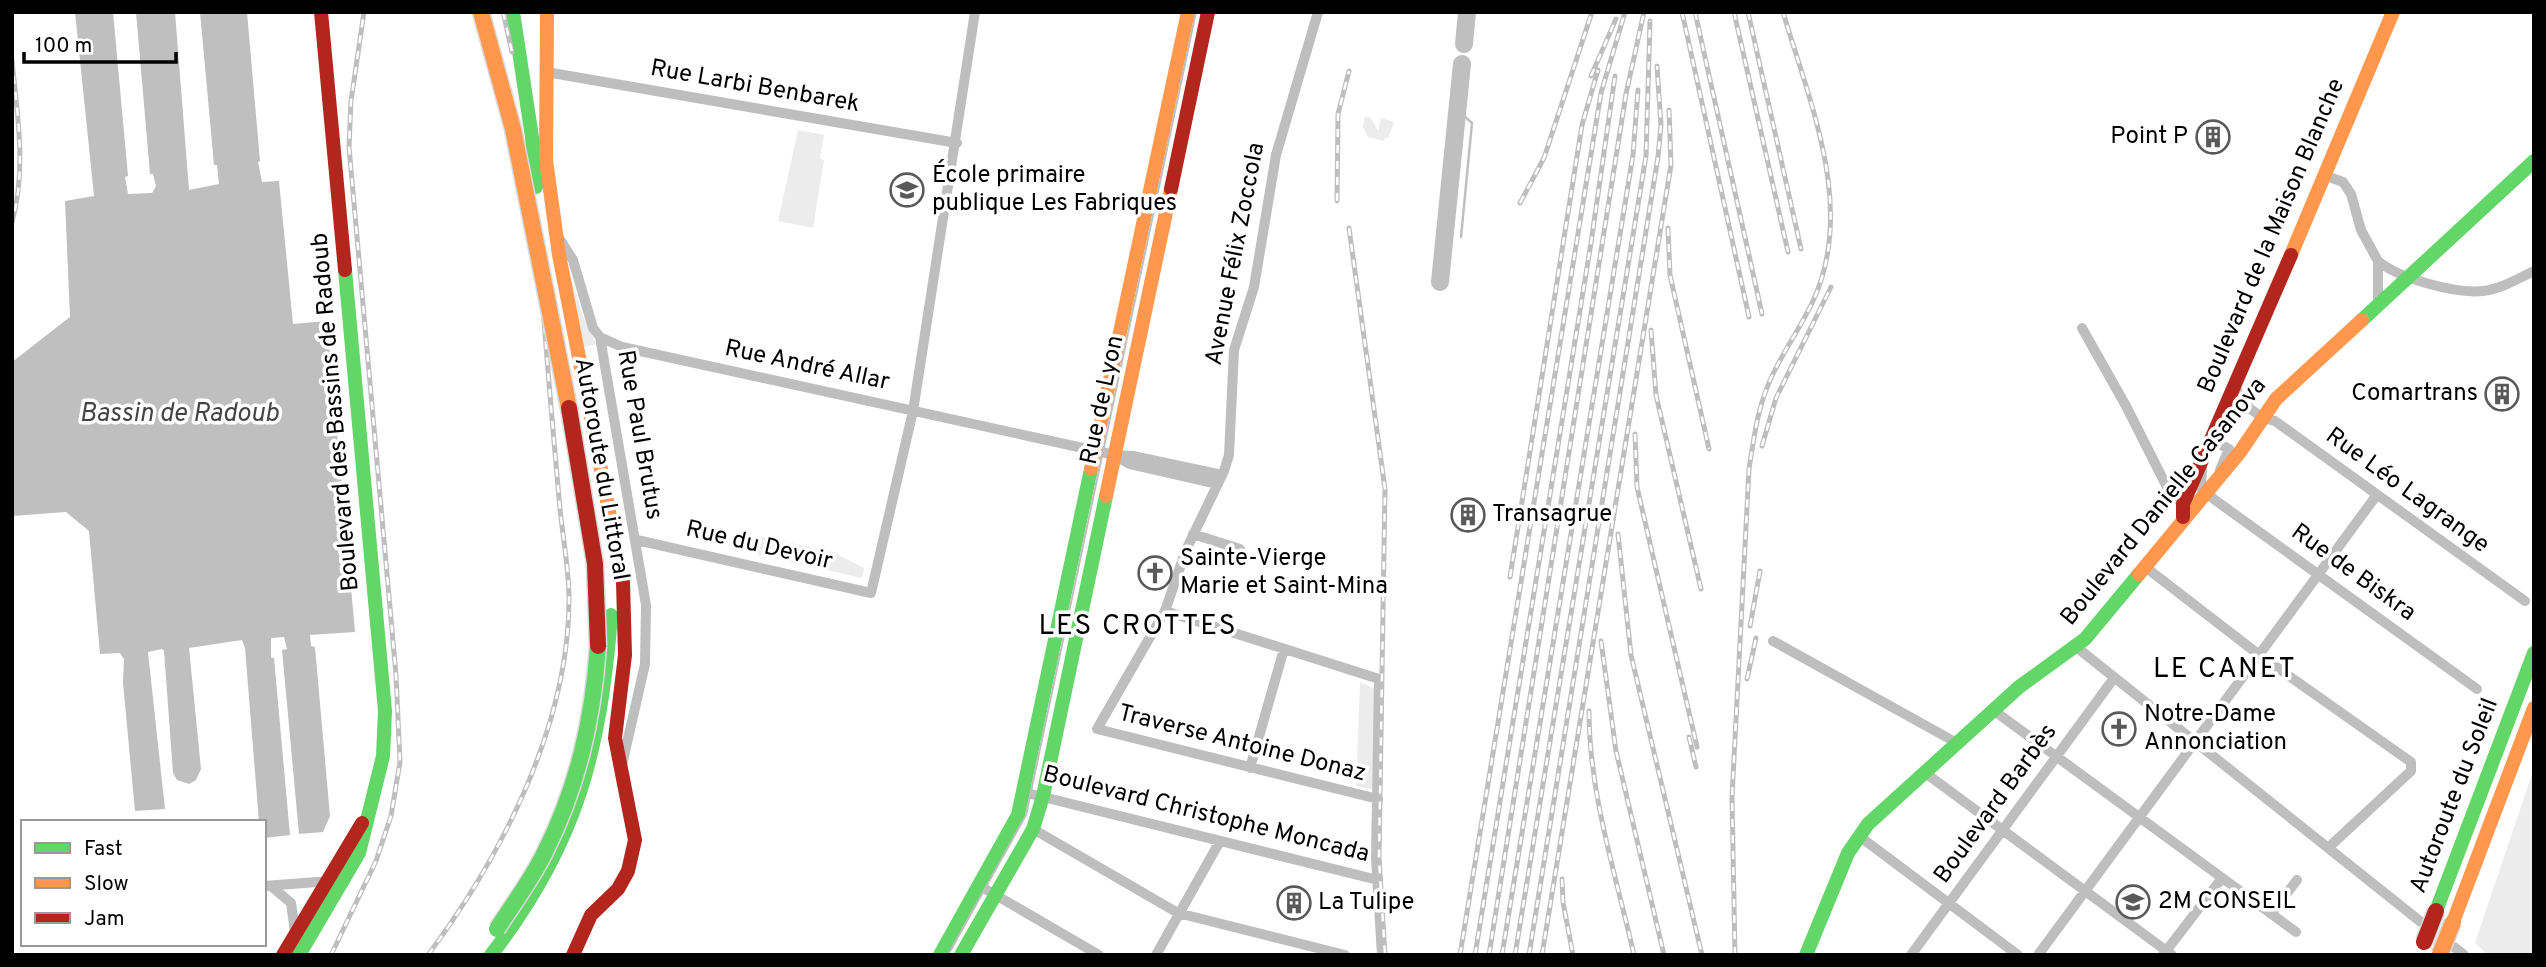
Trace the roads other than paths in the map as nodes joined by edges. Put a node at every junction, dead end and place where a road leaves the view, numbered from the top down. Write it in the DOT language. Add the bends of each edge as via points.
graph roads {
  1 [pos="321,12"];
  2 [pos="481,12"];
  3 [pos="492,12"];
  4 [pos="513,12"];
  5 [pos="547,12"];
  6 [pos="975,12"];
  7 [pos="1188,12"];
  8 [pos="1208,12"];
  9 [pos="1318,12"];
  10 [pos="2393,12"];
  11 [pos="546,72"];
  12 [pos="957,143"];
  13 [pos="2534,161"];
  14 [pos="2324,174"];
  15 [pos="536,187"];
  16 [pos="558,235"];
  17 [pos="2378,261"];
  18 [pos="2534,271"];
  19 [pos="2408,277"];
  20 [pos="2378,304"];
  21 [pos="2082,328"];
  22 [pos="600,337"];
  23 [pos="2236,386"];
  24 [pos="2276,399"];
  25 [pos="2248,405"];
  26 [pos="913,411"];
  27 [pos="2264,419"];
  28 [pos="2208,446"];
  29 [pos="1096,451"];
  30 [pos="1115,455"];
  31 [pos="1220,479"];
  32 [pos="2210,487"];
  33 [pos="2376,496"];
  34 [pos="2183,511"];
  35 [pos="1194,534"];
  36 [pos="637,540"];
  37 [pos="1240,549"];
  38 [pos="2144,566"];
  39 [pos="2318,573"];
  40 [pos="2525,601"];
  41 [pos="1165,611"];
  42 [pos="1773,641"];
  43 [pos="2075,646"];
  44 [pos="1284,649"];
  45 [pos="2534,653"];
  46 [pos="2259,654"];
  47 [pos="2113,678"];
  48 [pos="2477,689"];
  49 [pos="2534,708"];
  50 [pos="1993,710"];
  51 [pos="1097,729"];
  52 [pos="2194,742"];
  53 [pos="1957,743"];
  54 [pos="2055,756"];
  55 [pos="1250,768"];
  56 [pos="1924,772"];
  57 [pos="621,773"];
  58 [pos="1023,792"];
  59 [pos="1043,796"];
  60 [pos="1378,799"];
  61 [pos="372,808"];
  62 [pos="2138,817"];
  63 [pos="1033,829"];
  64 [pos="2001,832"];
  65 [pos="1859,836"];
  66 [pos="1220,841"];
  67 [pos="2328,848"];
  68 [pos="2222,878"];
  69 [pos="345,880"];
  70 [pos="1378,880"];
  71 [pos="2297,880"];
  72 [pos="327,881"];
  73 [pos="268,886"];
  74 [pos="980,886"];
  75 [pos="2084,892"];
  76 [pos="996,894"];
  77 [pos="1949,903"];
  78 [pos="1178,913"];
  79 [pos="2271,914"];
  80 [pos="2421,922"];
  81 [pos="2296,932"];
  82 [pos="295,934"];
  83 [pos="2421,949"];
  84 [pos="2167,953"];
  85 [pos="2450,953"];
  86 [pos="944,954"];
  87 [pos="1914,954"];
  88 [pos="283,955"];
  89 [pos="299,955"];
  90 [pos="478,955"];
  91 [pos="491,955"];
  92 [pos="573,955"];
  93 [pos="961,955"];
  94 [pos="1099,955"];
  95 [pos="1156,955"];
  96 [pos="1345,955"];
  97 [pos="1382,955"];
  98 [pos="1806,955"];
  99 [pos="2018,955"];
  100 [pos="2038,955"];
  1 -- 61 [label="main road, Boulevard des Bassins de Radoub" via="382,667 383,756"];
  2 -- 90 [label="main road, Autoroute du Littoral, bridge" via="514,132 583,482 598,567 601,634 590,730 572,793 546,855"];
  3 -- 15 [label="main road, Autoroute du Littoral"];
  4 -- 15 [label="main road"];
  5 -- 11 [label="main road"];
  6 -- 12 [label="street"];
  7 -- 29 [label="main road, Rue de Lyon"];
  8 -- 30 [label="main road, Rue de Lyon"];
  9 -- 31 [label="street, Avenue Félix Zoccola" via="1276,155 1254,287 1234,350 1228,456"];
  10 -- 14 [label="main road, Boulevard de la Maison Blanche"];
  11 -- 12 [label="street, Rue Larbi Benbarek"];
  11 -- 16 [label="main road" via="546,160"];
  12 -- 26 [label="street"];
  13 -- 19 [label="main road, Boulevard Danielle Casanova"];
  14 -- 17 [label="street" via="2348,188 2361,230"];
  14 -- 23 [label="main road, Boulevard de la Maison Blanche"];
  15 -- 91 [label="main road, Autoroute du Littoral" via="609,572 608,674 590,771 565,838 536,892"];
  16 -- 22 [label="street" via="573,260 587,314"];
  16 -- 57 [label="main road" via="623,582 625,655 615,738"];
  17 -- 19 [label="street"];
  17 -- 20 [label="street"];
  18 -- 19 [label="street" via="2481,292"];
  19 -- 20 [label="main road, Boulevard Danielle Casanova"];
  20 -- 24 [label="main road, Boulevard Danielle Casanova"];
  21 -- 34 [label="street"];
  22 -- 26 [label="street, Rue André Allar" via="626,348"];
  22 -- 36 [label="street, Rue Paul Brutus"];
  23 -- 25 [label="street, Rue Léo Lagrange"];
  23 -- 28 [label="main road, Boulevard de la Maison Blanche"];
  24 -- 25 [label="street" via="2256,407"];
  24 -- 27 [label="main road, Boulevard Danielle Casanova"];
  25 -- 27 [label="street, Rue Léo Lagrange"];
  26 -- 29 [label="street, Rue André Allar"];
  26 -- 36 [label="street, Rue du Devoir" via="871,593"];
  27 -- 32 [label="main road, Boulevard Danielle Casanova"];
  27 -- 33 [label="street, Rue Léo Lagrange" via="2275,421"];
  28 -- 32 [label="street" via="2200,483"];
  28 -- 32 [label="street" via="2227,446 2229,452"];
  28 -- 34 [label="main road, Boulevard de la Maison Blanche"];
  29 -- 30 [label="street, Rue André Allar"];
  29 -- 58 [label="main road, Rue de Lyon"];
  30 -- 31 [label="street, Rue André Allar"];
  30 -- 59 [label="main road, Rue de Lyon"];
  31 -- 35 [label="street, Avenue Félix Zoccola"];
  32 -- 34 [label="main road, Boulevard Danielle Casanova"];
  32 -- 39 [label="street, Rue de Biskra"];
  33 -- 39 [label="street"];
  33 -- 40 [label="street, Rue Léo Lagrange"];
  34 -- 38 [label="main road, Boulevard Danielle Casanova"];
  35 -- 37 [label="street"];
  35 -- 41 [label="street, Avenue Félix Zoccola"];
  36 -- 57 [label="street, Rue Paul Brutus" via="646,605 645,664"];
  38 -- 43 [label="main road, Boulevard Danielle Casanova"];
  38 -- 46 [label="street"];
  39 -- 46 [label="street"];
  39 -- 48 [label="street, Rue de Biskra"];
  41 -- 44 [label="street"];
  41 -- 51 [label="street, Avenue Félix Zoccola"];
  42 -- 53 [label="street"];
  43 -- 47 [label="street"];
  43 -- 50 [label="main road, Boulevard Danielle Casanova"];
  44 -- 55 [label="street"];
  44 -- 60 [label="street" via="1379,679"];
  45 -- 83 [label="main road, Autoroute du Soleil, bridge"];
  46 -- 52 [label="street"];
  46 -- 67 [label="street" via="2411,762 2411,771"];
  47 -- 52 [label="street"];
  47 -- 54 [label="street, Boulevard Barbès"];
  49 -- 85 [label="main road, Autoroute du Soleil, bridge" via="2453,922"];
  50 -- 53 [label="main road, Boulevard Danielle Casanova"];
  50 -- 54 [label="street"];
  51 -- 55 [label="street, Traverse Antoine Donaz"];
  52 -- 62 [label="street"];
  52 -- 67 [label="street"];
  53 -- 56 [label="main road, Boulevard Danielle Casanova"];
  54 -- 62 [label="street"];
  54 -- 64 [label="street, Boulevard Barbès"];
  55 -- 60 [label="street, Traverse Antoine Donaz"];
  56 -- 64 [label="street"];
  56 -- 65 [label="main road, Boulevard Danielle Casanova"];
  57 -- 92 [label="main road" via="634,851 618,889 591,915"];
  58 -- 59 [label="street, Boulevard Christophe Moncada"];
  58 -- 74 [label="main road, Rue de Lyon" via="1018,815"];
  59 -- 63 [label="main road, Rue de Lyon"];
  59 -- 66 [label="street, Boulevard Christophe Moncada"];
  60 -- 70 [label="street"];
  61 -- 69 [label="main road, Boulevard des Bassins de Radoub" via="359,853"];
  61 -- 72 [label="main road, Boulevard des Bassins de Radoub"];
  62 -- 68 [label="street"];
  62 -- 75 [label="street"];
  63 -- 76 [label="main road, Rue de Lyon"];
  63 -- 78 [label="street"];
  64 -- 75 [label="street"];
  64 -- 77 [label="street, Boulevard Barbès"];
  65 -- 77 [label="street"];
  65 -- 98 [label="main road, Boulevard Danielle Casanova"];
  66 -- 70 [label="street, Boulevard Christophe Moncada"];
  66 -- 78 [label="street"];
  67 -- 80 [label="street"];
  68 -- 79 [label="street"];
  68 -- 84 [label="street"];
  69 -- 72 [label="street"];
  69 -- 89 [label="main road, Boulevard des Bassins de Radoub"];
  70 -- 97 [label="street"];
  71 -- 79 [label="street"];
  72 -- 73 [label="street"];
  72 -- 82 [label="main road, Boulevard des Bassins de Radoub"];
  73 -- 82 [label="street" via="291,903"];
  74 -- 76 [label="street"];
  74 -- 86 [label="main road, Rue de Lyon"];
  75 -- 84 [label="street"];
  75 -- 100 [label="street"];
  76 -- 93 [label="main road, Rue de Lyon"];
  76 -- 94 [label="street"];
  77 -- 87 [label="street, Boulevard Barbès"];
  77 -- 99 [label="street"];
  78 -- 95 [label="street"];
  78 -- 96 [label="street"];
  79 -- 81 [label="street"];
  82 -- 88 [label="main road, Boulevard des Bassins de Radoub"];
}
